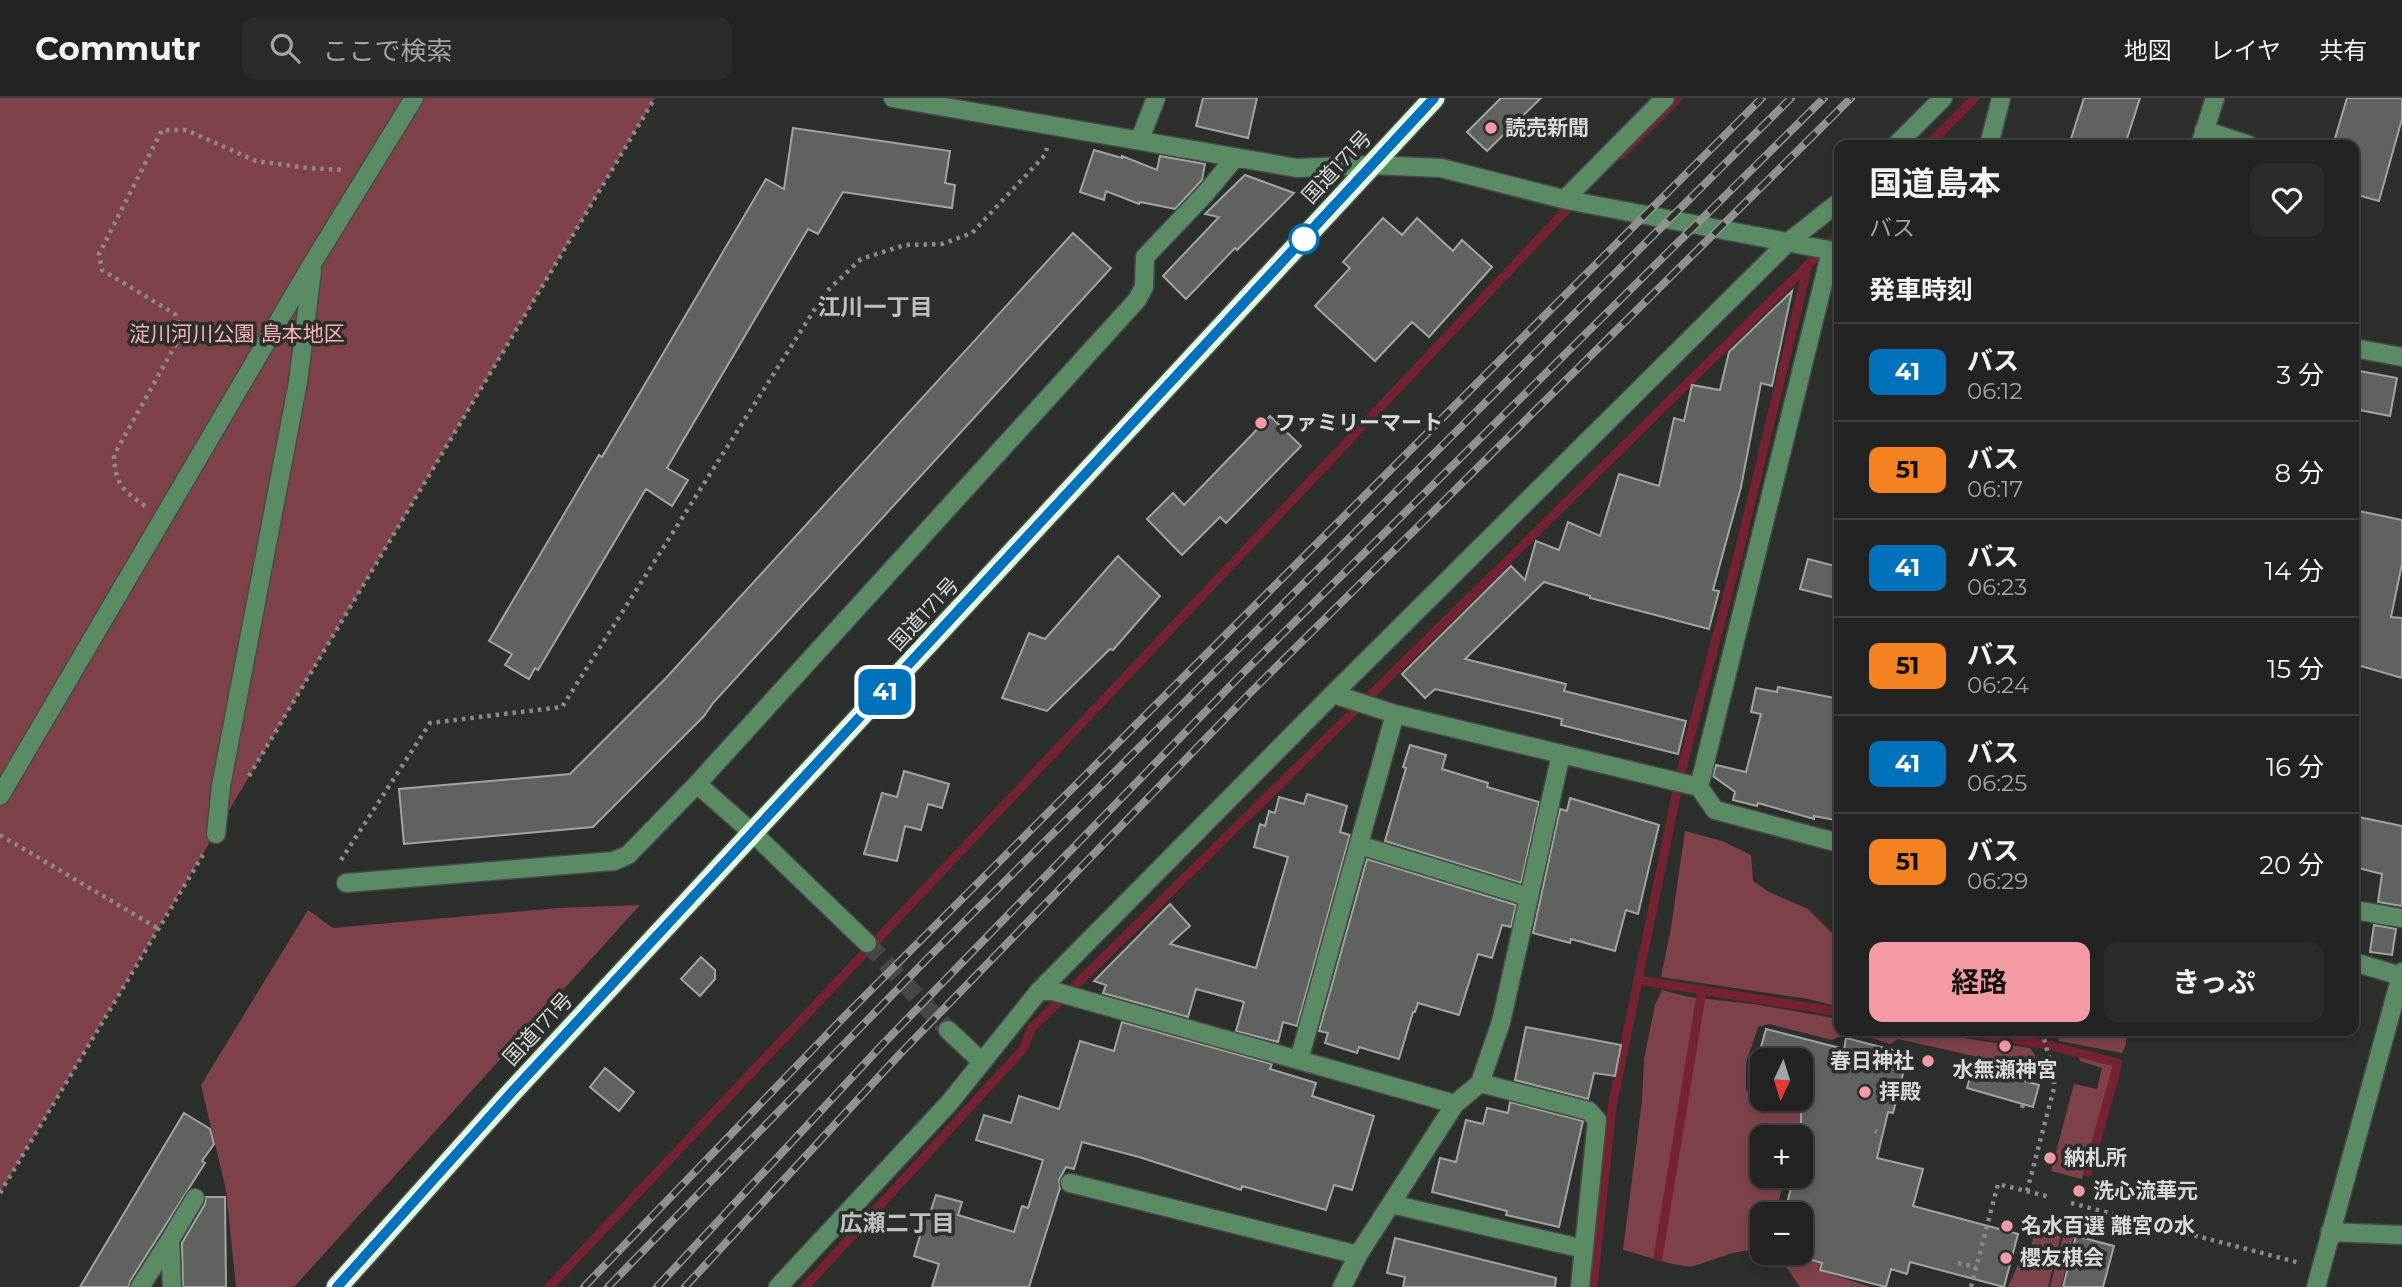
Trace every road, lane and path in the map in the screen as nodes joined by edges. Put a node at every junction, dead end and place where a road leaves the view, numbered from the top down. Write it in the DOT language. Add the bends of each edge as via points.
graph roads {
  1 [pos="414,98"];
  2 [pos="655,98"];
  3 [pos="893,98"];
  4 [pos="1156,98"];
  5 [pos="1434,98"];
  6 [pos="1665,98"];
  7 [pos="1944,98"];
  8 [pos="2001,98"];
  9 [pos="2215,98"];
  10 [pos="1053,126"];
  11 [pos="2202,138"];
  12 [pos="1140,139"];
  13 [pos="1901,140"];
  14 [pos="1990,140"];
  15 [pos="1235,158"];
  16 [pos="1373,165"];
  17 [pos="369,171"];
  18 [pos="1566,200"];
  19 [pos="1834,206"];
  20 [pos="1787,243"];
  21 [pos="1834,252"];
  22 [pos="1834,256"];
  23 [pos="313,264"];
  24 [pos="2359,349"];
  25 [pos="2402,357"];
  26 [pos="162,519"];
  27 [pos="1333,694"];
  28 [pos="1395,714"];
  29 [pos="1561,754"];
  30 [pos="245,784"];
  31 [pos="697,784"];
  32 [pos="1699,787"];
  33 [pos="0,796"];
  34 [pos="216,834"];
  35 [pos="754,834"];
  36 [pos="0,835"];
  37 [pos="1834,842"];
  38 [pos="1359,845"];
  39 [pos="346,883"];
  40 [pos="1529,897"];
  41 [pos="2359,911"];
  42 [pos="2402,918"];
  43 [pos="159,929"];
  44 [pos="867,943"];
  45 [pos="2359,963"];
  46 [pos="2402,974"];
  47 [pos="1046,991"];
  48 [pos="948,1030"];
  49 [pos="2043,1036"];
  50 [pos="1298,1060"];
  51 [pos="981,1061"];
  52 [pos="1480,1083"];
  53 [pos="1455,1104"];
  54 [pos="1070,1183"];
  55 [pos="2027,1191"];
  56 [pos="0,1194"];
  57 [pos="195,1198"];
  58 [pos="2050,1198"];
  59 [pos="2071,1203"];
  60 [pos="1391,1204"];
  61 [pos="2330,1232"];
  62 [pos="2402,1235"];
  63 [pos="170,1240"];
  64 [pos="1584,1249"];
  65 [pos="1359,1255"];
  66 [pos="1958,1263"];
  67 [pos="1976,1267"];
  68 [pos="2321,1268"];
  69 [pos="140,1287"];
  70 [pos="172,1287"];
  71 [pos="337,1287"];
  72 [pos="778,1287"];
  73 [pos="1342,1287"];
  74 [pos="1580,1287"];
  75 [pos="1971,1287"];
  76 [pos="2316,1287"];
  1 -- 17 [label="street"];
  2 -- 30 [label="path"];
  3 -- 10 [label="street"];
  4 -- 12 [label="street"];
  5 -- 16 [label="highway, 国道171号"];
  6 -- 18 [label="street"];
  7 -- 13 [label="street"];
  8 -- 14 [label="street"];
  9 -- 11 [label="street"];
  10 -- 12 [label="street"];
  10 -- 39 [label="path" via="1045,155 972,233 942,244 905,245 861,259 825,293 562,707 430,723 331,877"];
  12 -- 15 [label="street"];
  15 -- 16 [label="street" via="1297,168"];
  15 -- 31 [label="street" via="1145,257 1144,286 1137,300"];
  16 -- 18 [label="street" via="1441,168"];
  16 -- 35 [label="highway, 国道171号"];
  17 -- 23 [label="street"];
  17 -- 26 [label="path" via="256,161 187,130 162,130 99,254 102,271 174,314 182,333 114,455 115,477 133,498"];
  18 -- 20 [label="street"];
  19 -- 20 [label="street"];
  20 -- 21 [label="street"];
  20 -- 27 [label="street"];
  22 -- 32 [label="street"];
  23 -- 26 [label="street"];
  23 -- 34 [label="street" via="298,382 221,786"];
  24 -- 25 [label="street"];
  26 -- 33 [label="street"];
  27 -- 28 [label="street"];
  27 -- 47 [label="street"];
  28 -- 29 [label="street"];
  28 -- 38 [label="street"];
  29 -- 32 [label="street"];
  29 -- 40 [label="street"];
  31 -- 35 [label="street"];
  31 -- 39 [label="street" via="628,855 614,861"];
  32 -- 37 [label="street" via="1715,810"];
  34 -- 43 [label="path"];
  35 -- 44 [label="street"];
  35 -- 71 [label="highway, 国道171号"];
  36 -- 43 [label="path"];
  38 -- 40 [label="street"];
  38 -- 50 [label="street"];
  40 -- 52 [label="street" via="1501,1022"];
  41 -- 42 [label="street"];
  43 -- 56 [label="path"];
  45 -- 46 [label="street"];
  46 -- 61 [label="street"];
  47 -- 50 [label="street"];
  47 -- 51 [label="street"];
  48 -- 51 [label="street"];
  49 -- 55 [label="path" via="2054,1088"];
  50 -- 53 [label="street"];
  51 -- 72 [label="street" via="950,1102"];
  52 -- 53 [label="street"];
  52 -- 64 [label="street" via="1590,1111 1597,1120"];
  53 -- 60 [label="street"];
  54 -- 65 [label="street"];
  55 -- 58 [label="path"];
  55 -- 67 [label="path" via="1998,1184"];
  57 -- 63 [label="street"];
  59 -- 68 [label="path"];
  60 -- 64 [label="street"];
  60 -- 65 [label="street"];
  61 -- 62 [label="street"];
  61 -- 68 [label="street"];
  63 -- 69 [label="street"];
  63 -- 70 [label="street"];
  64 -- 74 [label="street"];
  65 -- 73 [label="street"];
  66 -- 67 [label="path"];
  67 -- 75 [label="path"];
  68 -- 76 [label="street"];
}
